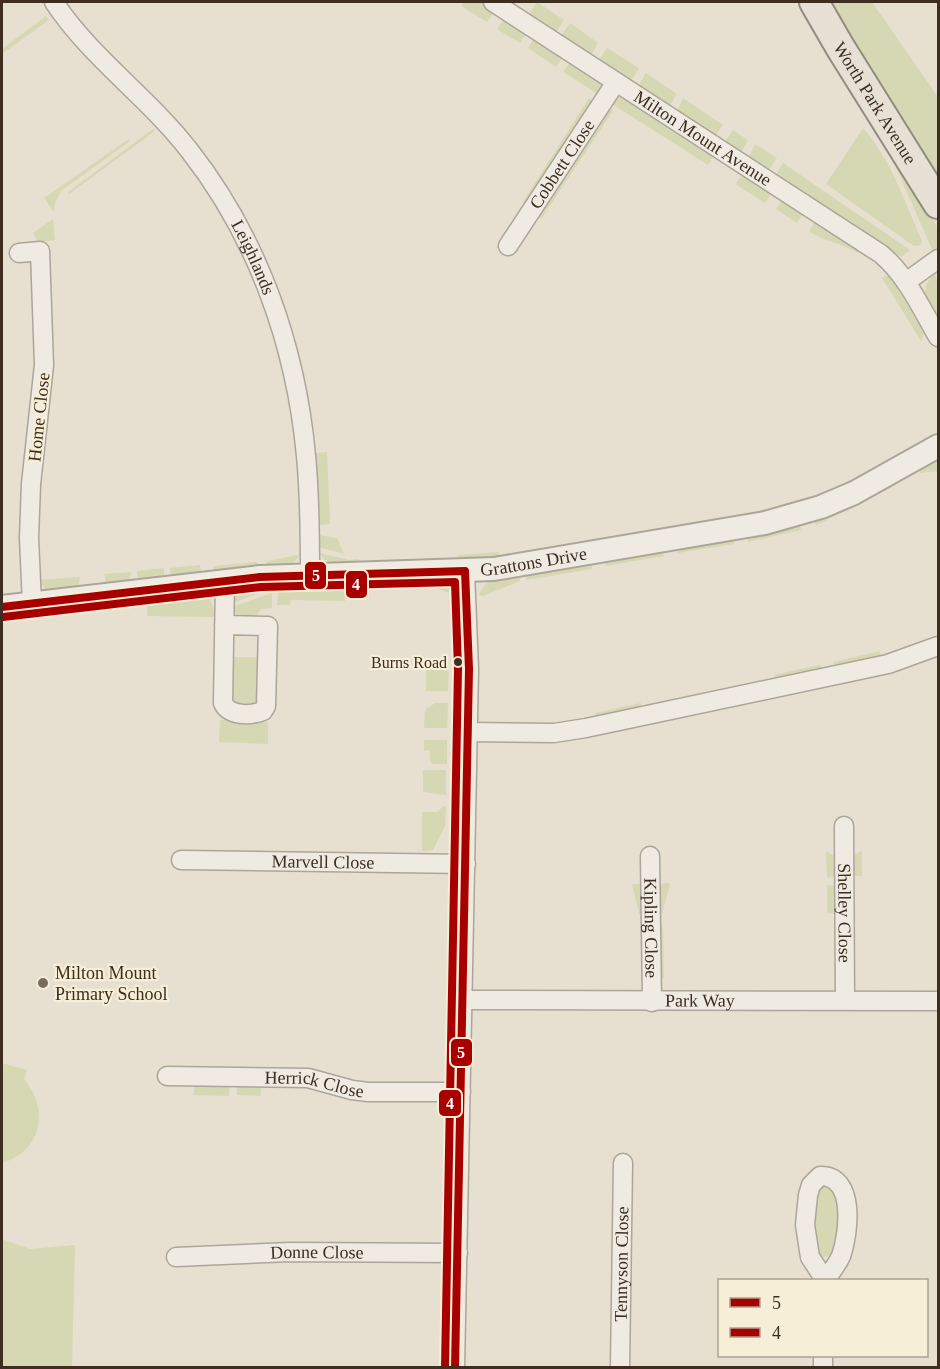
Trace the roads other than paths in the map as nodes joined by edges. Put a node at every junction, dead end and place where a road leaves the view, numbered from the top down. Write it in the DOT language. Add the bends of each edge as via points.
graph roads {
  1 [pos="54,2"];
  2 [pos="493,2"];
  3 [pos="814,2"];
  4 [pos="616,82"];
  5 [pos="939,204"];
  6 [pos="508,246"];
  7 [pos="19,253"];
  8 [pos="939,259"];
  9 [pos="906,282"];
  10 [pos="939,337"];
  11 [pos="939,446"];
  12 [pos="465,571"];
  13 [pos="310,575"];
  14 [pos="225,580"];
  15 [pos="32,604"];
  16 [pos="2,607"];
  17 [pos="225,625"];
  18 [pos="939,646"];
  19 [pos="467,732"];
  20 [pos="844,826"];
  21 [pos="650,856"];
  22 [pos="181,860"];
  23 [pos="466,864"];
  24 [pos="462,1000"];
  25 [pos="845,1000"];
  26 [pos="939,1000"];
  27 [pos="652,1002"];
  28 [pos="167,1076"];
  29 [pos="461,1092"];
  30 [pos="623,1163"];
  31 [pos="458,1253"];
  32 [pos="176,1257"];
  33 [pos="824,1279"];
  34 [pos="826,1279"];
  35 [pos="455,1368"];
  36 [pos="620,1368"];
  1 -- 13 [label="street, Leighlands" via="77,32 189,151 234,217 269,290 300,413 309,495"];
  2 -- 4 [label="street, Milton Mount Avenue"];
  3 -- 5 [label="main road, Worth Park Avenue"];
  4 -- 6 [label="street, Cobbett Close"];
  4 -- 9 [label="street, Milton Mount Avenue" via="881,254"];
  7 -- 15 [label="street, Home Close" via="47,251 44,365 31,484"];
  8 -- 9 [label="street"];
  9 -- 10 [label="street, Milton Mount Avenue"];
  11 -- 12 [label="street, Grattons Drive" via="854,493 788,517 524,565"];
  12 -- 13 [label="street, Grattons Drive"];
  12 -- 19 [label="street"];
  13 -- 14 [label="street, Grattons Drive"];
  14 -- 15 [label="street, Grattons Drive"];
  14 -- 17 [label="street"];
  15 -- 16 [label="street, Grattons Drive"];
  17 -- 17 [label="street" via="268,626 263,711 233,713 223,703"];
  18 -- 19 [label="street" via="888,664 586,728"];
  19 -- 23 [label="street"];
  20 -- 25 [label="street, Shelley Close"];
  21 -- 27 [label="street, Kipling Close"];
  22 -- 23 [label="street, Marvell Close"];
  23 -- 24 [label="street"];
  24 -- 27 [label="street, Park Way"];
  24 -- 29 [label="street"];
  25 -- 26 [label="street, Park Way"];
  25 -- 27 [label="street, Park Way"];
  28 -- 29 [label="street, Herrick Close" via="308,1078 368,1092"];
  29 -- 31 [label="street"];
  30 -- 36 [label="street, Tennyson Close"];
  31 -- 32 [label="street, Donne Close" via="302,1252"];
  31 -- 35 [label="street"];
  33 -- 34 [label="street" via="810,1257 805,1225 811,1185 820,1176 837,1180 846,1197 845,1241"];
}
